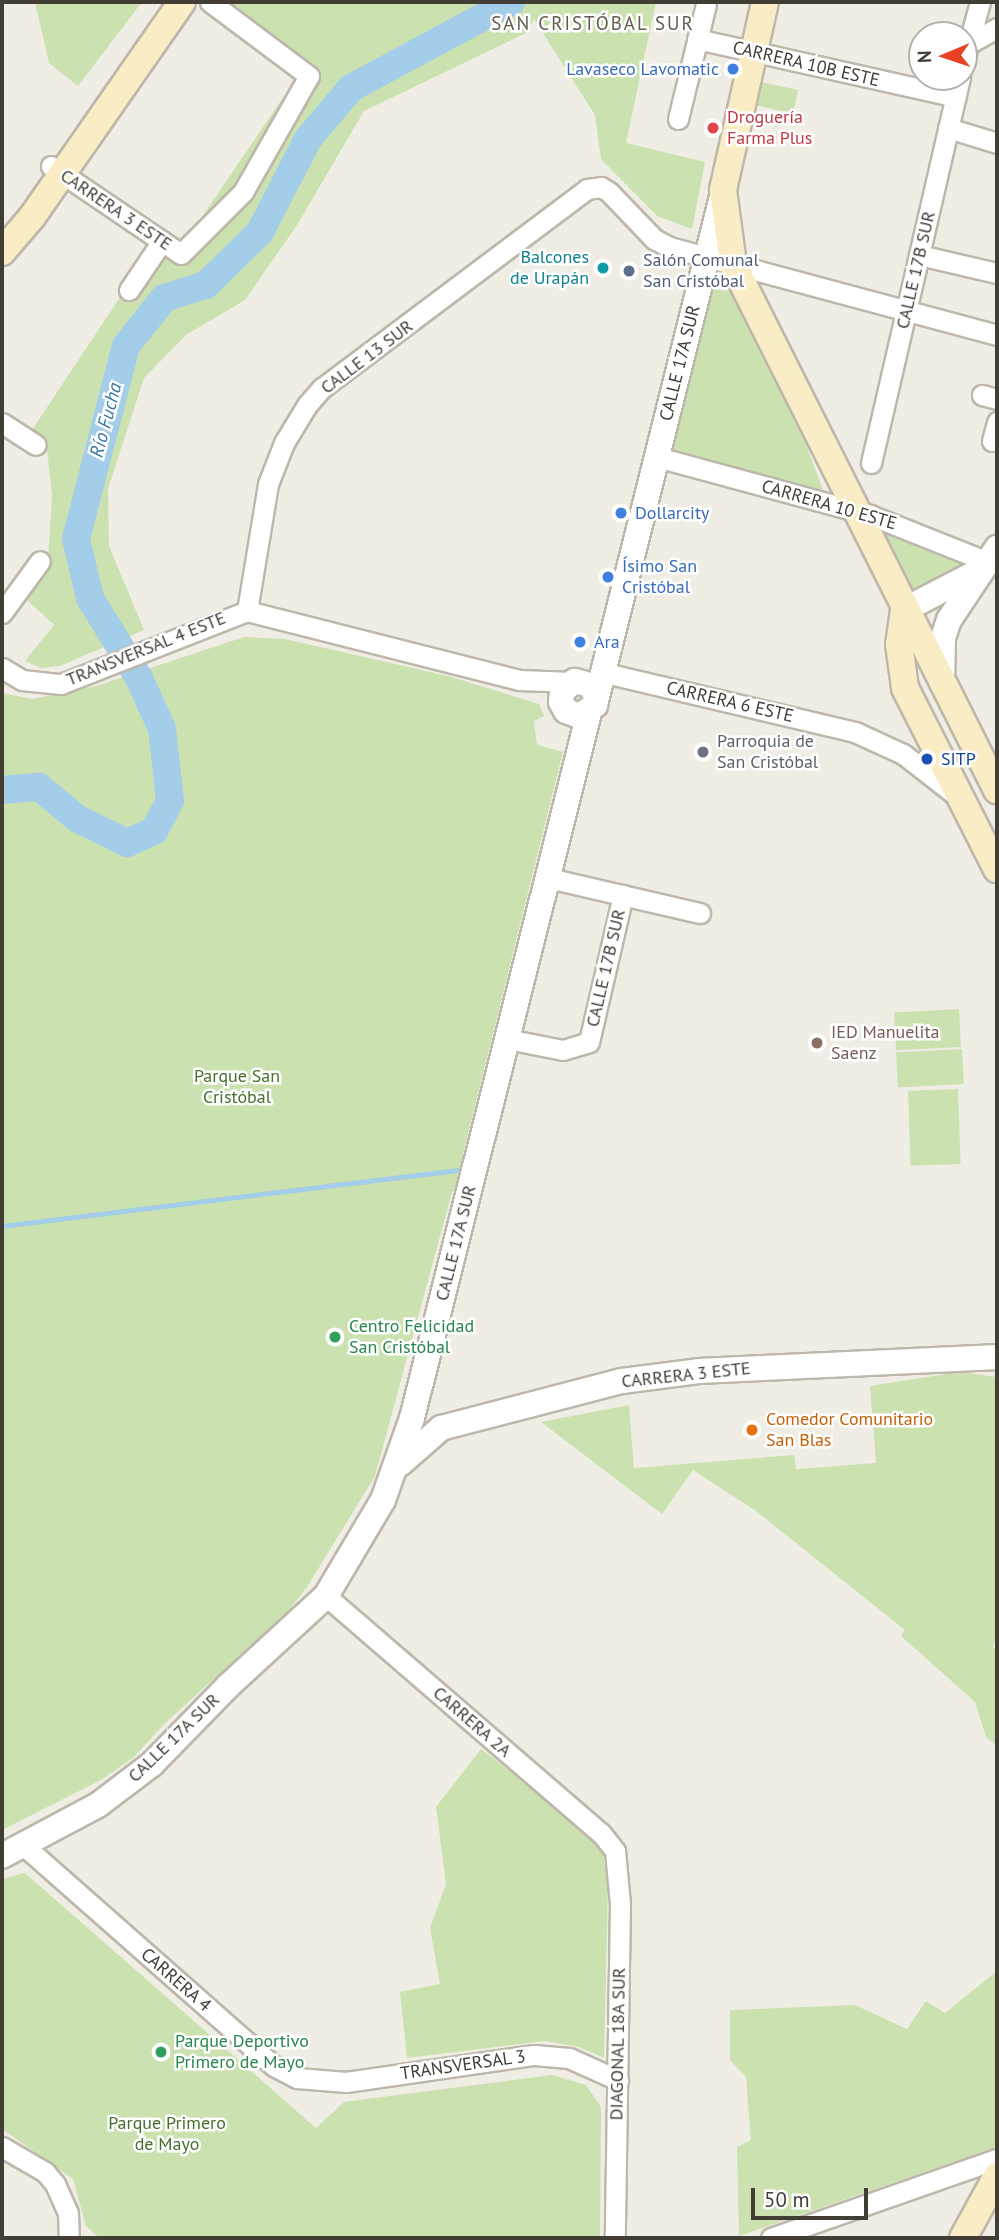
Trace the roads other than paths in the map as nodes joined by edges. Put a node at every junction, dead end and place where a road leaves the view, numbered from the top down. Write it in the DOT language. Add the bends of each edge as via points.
graph roads {
  1 [pos="182,2"];
  2 [pos="211,2"];
  3 [pos="765,2"];
  4 [pos="980,2"];
  5 [pos="706,4"];
  6 [pos="975,21"];
  7 [pos="997,28"];
  8 [pos="697,39"];
  9 [pos="978,43"];
  10 [pos="754,52"];
  11 [pos="957,91"];
  12 [pos="956,97"];
  13 [pos="678,119"];
  14 [pos="948,128"];
  15 [pos="997,143"];
  16 [pos="57,170"];
  17 [pos="723,190"];
  18 [pos="162,241"];
  19 [pos="2,252"];
  20 [pos="919,256"];
  21 [pos="706,257"];
  22 [pos="733,264"];
  23 [pos="997,273"];
  24 [pos="129,290"];
  25 [pos="906,310"];
  26 [pos="997,335"];
  27 [pos="2,423"];
  28 [pos="36,445"];
  29 [pos="657,457"];
  30 [pos="871,463"];
  31 [pos="855,511"];
  32 [pos="994,558"];
  33 [pos="40,561"];
  34 [pos="904,610"];
  35 [pos="247,611"];
  36 [pos="2,613"];
  37 [pos="3,672"];
  38 [pos="942,684"];
  39 [pos="581,694"];
  40 [pos="997,790"];
  41 [pos="963,801"];
  42 [pos="997,869"];
  43 [pos="548,878"];
  44 [pos="624,895"];
  45 [pos="700,913"];
  46 [pos="507,1040"];
  47 [pos="997,1357"];
  48 [pos="421,1381"];
  49 [pos="452,1424"];
  50 [pos="396,1469"];
  51 [pos="326,1596"];
  52 [pos="12,1850"];
  53 [pos="614,1851"];
  54 [pos="618,2080"];
  55 [pos="346,2082"];
  56 [pos="2,2147"];
  57 [pos="997,2159"];
  58 [pos="997,2176"];
  59 [pos="69,2238"];
  60 [pos="615,2238"];
  61 [pos="771,2238"];
  62 [pos="963,2238"];
  1 -- 16 [label="main road"];
  2 -- 18 [label="street, CARRERA 3 ESTE" via="309,76 243,192 181,254"];
  3 -- 10 [label="main road, CALLE 17A SUR"];
  4 -- 6 [label="street"];
  5 -- 8 [label="street"];
  7 -- 9 [label="street"];
  8 -- 10 [label="street, CARRERA 10B ESTE"];
  8 -- 13 [label="street"];
  10 -- 12 [label="street, CARRERA 10B ESTE"];
  10 -- 17 [label="main road, CALLE 17A SUR"];
  11 -- 12 [label="street, CALLE 17B SUR"];
  12 -- 14 [label="street, CALLE 17B SUR"];
  14 -- 15 [label="street"];
  14 -- 20 [label="street, CALLE 17B SUR"];
  16 -- 18 [label="street, CARRERA 3 ESTE"];
  16 -- 19 [label="main road"];
  17 -- 21 [label="street, CALLE 17A SUR"];
  17 -- 22 [label="main road"];
  18 -- 24 [label="street"];
  20 -- 23 [label="street"];
  20 -- 25 [label="street, CALLE 17B SUR"];
  21 -- 22 [label="street"];
  21 -- 29 [label="street, CALLE 17A SUR"];
  21 -- 35 [label="street, CALLE 13 SUR" via="654,239 603,188 587,189 322,388 284,443 268,484"];
  22 -- 25 [label="street"];
  22 -- 31 [label="main road"];
  25 -- 26 [label="street"];
  25 -- 30 [label="street, CALLE 17B SUR"];
  27 -- 28 [label="street"];
  29 -- 31 [label="street, CARRERA 10 ESTE"];
  29 -- 39 [label="street, CALLE 17A SUR" via="609,642"];
  31 -- 32 [label="street, CARRERA 10 ESTE"];
  31 -- 34 [label="main road"];
  32 -- 34 [label="street" via="960,583"];
  32 -- 38 [label="street" via="949,620 943,638"];
  33 -- 36 [label="street"];
  34 -- 38 [label="main road"];
  34 -- 41 [label="main road" via="899,644 905,688"];
  35 -- 37 [label="street, TRANSVERSAL 4 ESTE" via="46,685"];
  35 -- 39 [label="street, CARRERA 6 ESTE"];
  38 -- 40 [label="main road"];
  39 -- 41 [label="street, CARRERA 6 ESTE" via="855,732 903,754"];
  39 -- 43 [label="street, CALLE 17A SUR" via="579,753"];
  41 -- 42 [label="main road"];
  43 -- 44 [label="street"];
  43 -- 46 [label="street, CALLE 17A SUR"];
  44 -- 45 [label="street"];
  44 -- 46 [label="street, CALLE 17B SUR" via="589,1042 564,1051"];
  46 -- 48 [label="street, CALLE 17A SUR"];
  47 -- 49 [label="street, CARRERA 3 ESTE" via="647,1376"];
  48 -- 49 [label="street" via="429,1406"];
  48 -- 50 [label="street, CALLE 17A SUR"];
  49 -- 50 [label="street, CARRERA 3 ESTE" via="430,1434"];
  50 -- 51 [label="street, CALLE 17A SUR"];
  51 -- 52 [label="street, CALLE 17A SUR" via="135,1779 97,1805"];
  51 -- 53 [label="street, CARRERA 2A" via="601,1833"];
  52 -- 55 [label="street, CARRERA 4" via="274,2066 297,2078"];
  53 -- 54 [label="street, DIAGONAL 18A SUR" via="620,1904"];
  54 -- 55 [label="street, TRANSVERSAL 3" via="569,2058 534,2055"];
  54 -- 60 [label="street, DIAGONAL 18A SUR"];
  56 -- 59 [label="street" via="45,2172 64,2200"];
  57 -- 61 [label="street"];
  58 -- 62 [label="main road"];
}
